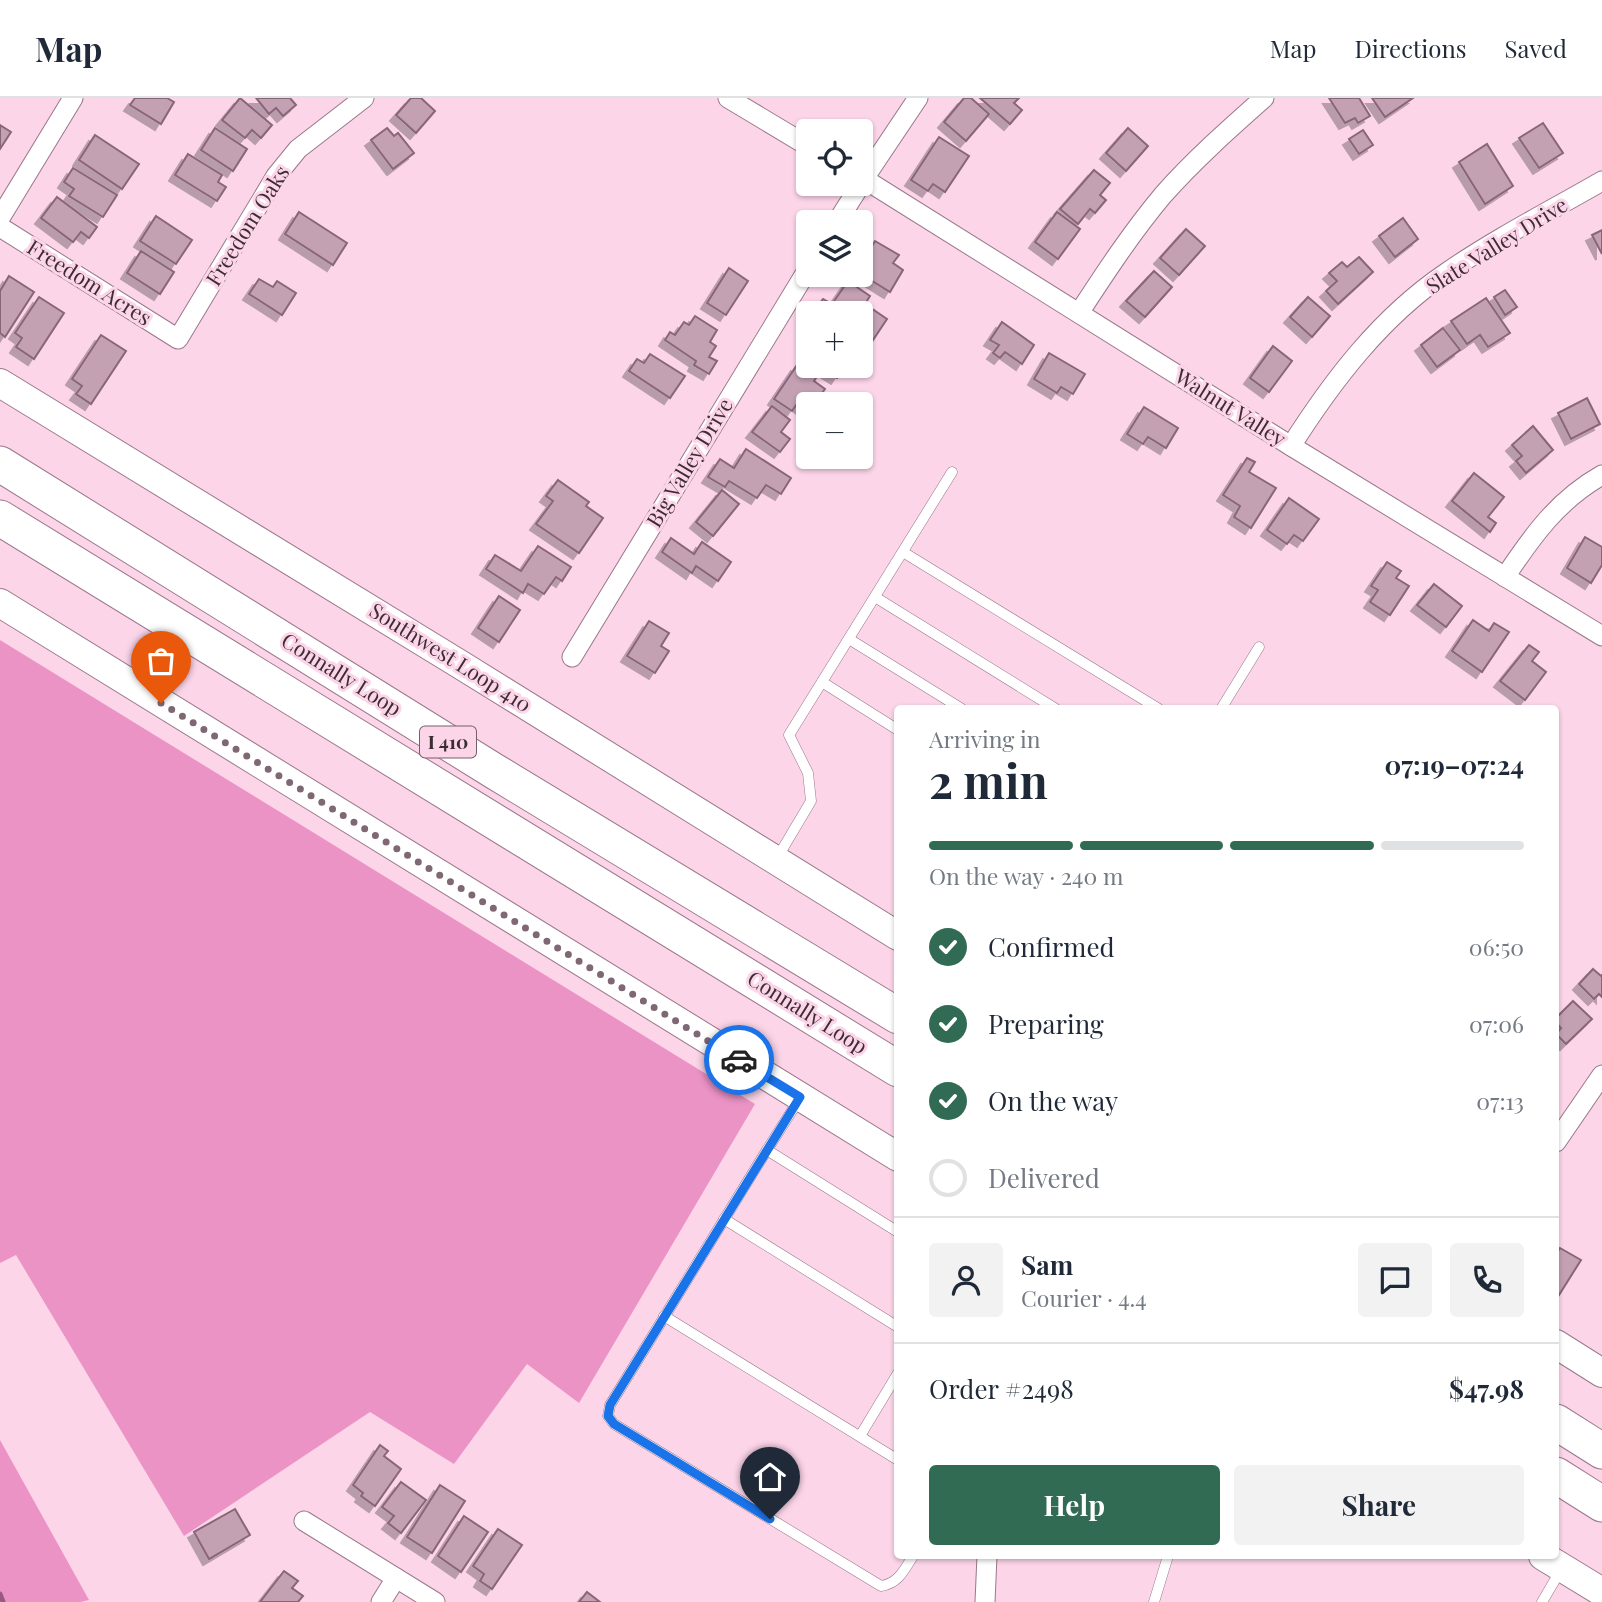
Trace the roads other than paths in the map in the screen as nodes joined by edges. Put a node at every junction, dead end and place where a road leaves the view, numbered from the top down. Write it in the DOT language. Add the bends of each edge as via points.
graph roads {
  1 [pos="74,98"];
  2 [pos="364,98"];
  3 [pos="728,98"];
  4 [pos="918,98"];
  5 [pos="1264,98"];
  6 [pos="796,139"];
  7 [pos="873,165"];
  8 [pos="1602,181"];
  9 [pos="873,188"];
  10 [pos="0,218"];
  11 [pos="0,227"];
  12 [pos="797,287"];
  13 [pos="1079,313"];
  14 [pos="178,339"];
  15 [pos="0,383"];
  16 [pos="1291,446"];
  17 [pos="0,464"];
  18 [pos="952,472"];
  19 [pos="1602,475"];
  20 [pos="0,518"];
  21 [pos="903,552"];
  22 [pos="1505,577"];
  23 [pos="875,597"];
  24 [pos="0,603"];
  25 [pos="1602,636"];
  26 [pos="849,639"];
  27 [pos="1259,648"];
  28 [pos="572,657"];
  29 [pos="822,682"];
  30 [pos="956,705"];
  31 [pos="1050,705"];
  32 [pos="1152,705"];
  33 [pos="1223,705"];
  34 [pos="894,727"];
  35 [pos="776,860"];
  36 [pos="894,934"];
  37 [pos="894,1014"];
  38 [pos="894,1067"];
  39 [pos="1602,1076"];
  40 [pos="800,1097"];
  41 [pos="1559,1138"];
  42 [pos="767,1150"];
  43 [pos="894,1155"];
  44 [pos="724,1219"];
  45 [pos="894,1229"];
  46 [pos="664,1316"];
  47 [pos="894,1325"];
  48 [pos="1559,1346"];
  49 [pos="1602,1373"];
  50 [pos="894,1380"];
  51 [pos="1559,1424"];
  52 [pos="860,1436"];
  53 [pos="1602,1451"];
  54 [pos="894,1457"];
  55 [pos="1559,1477"];
  56 [pos="1602,1504"];
  57 [pos="304,1521"];
  58 [pos="911,1559"];
  59 [pos="987,1559"];
  60 [pos="1167,1559"];
  61 [pos="1553,1562"];
  62 [pos="396,1578"];
  63 [pos="1602,1592"];
  64 [pos="381,1602"];
  65 [pos="435,1602"];
  66 [pos="985,1602"];
  67 [pos="1154,1602"];
  68 [pos="1542,1602"];
  1 -- 10 [label="street"];
  2 -- 14 [label="street, Freedom Oaks" via="298,149 276,176"];
  3 -- 6 [label="street"];
  4 -- 7 [label="street"];
  5 -- 13 [label="street" via="1163,196"];
  8 -- 16 [label="street, Slate Valley Drive" via="1478,253 1404,306 1335,381"];
  9 -- 13 [label="street, Walnut Valley"];
  11 -- 14 [label="street, Freedom Acres"];
  12 -- 28 [label="street, Big Valley Drive"];
  13 -- 16 [label="street, Walnut Valley"];
  15 -- 35 [label="main road, Southwest Loop 410"];
  16 -- 22 [label="street, Walnut Valley"];
  17 -- 37 [label="highway, Connally Loop / I 410"];
  18 -- 21 [label="lane"];
  19 -- 22 [label="street" via="1548,516"];
  20 -- 38 [label="highway, Connally Loop / I 410"];
  21 -- 23 [label="lane"];
  21 -- 32 [label="lane"];
  22 -- 25 [label="street, Walnut Valley"];
  23 -- 26 [label="lane"];
  23 -- 31 [label="lane"];
  24 -- 40 [label="main road"];
  26 -- 29 [label="lane"];
  26 -- 30 [label="lane"];
  27 -- 33 [label="lane"];
  29 -- 34 [label="lane"];
  29 -- 35 [label="lane" via="789,735 808,773 811,801"];
  35 -- 36 [label="main road, Southwest Loop 410"];
  39 -- 41 [label="street"];
  40 -- 42 [label="lane"];
  40 -- 43 [label="main road"];
  42 -- 44 [label="lane"];
  42 -- 45 [label="lane"];
  44 -- 46 [label="lane"];
  44 -- 47 [label="lane"];
  46 -- 52 [label="lane"];
  46 -- 58 [label="lane" via="610,1405 608,1416 614,1424 881,1586 900,1578"];
  48 -- 49 [label="main road"];
  50 -- 52 [label="lane"];
  51 -- 53 [label="highway"];
  52 -- 54 [label="lane"];
  55 -- 56 [label="highway"];
  57 -- 62 [label="street"];
  59 -- 66 [label="street"];
  60 -- 67 [label="lane"];
  61 -- 63 [label="main road"];
  61 -- 68 [label="lane"];
  62 -- 64 [label="street"];
  62 -- 65 [label="street"];
}
